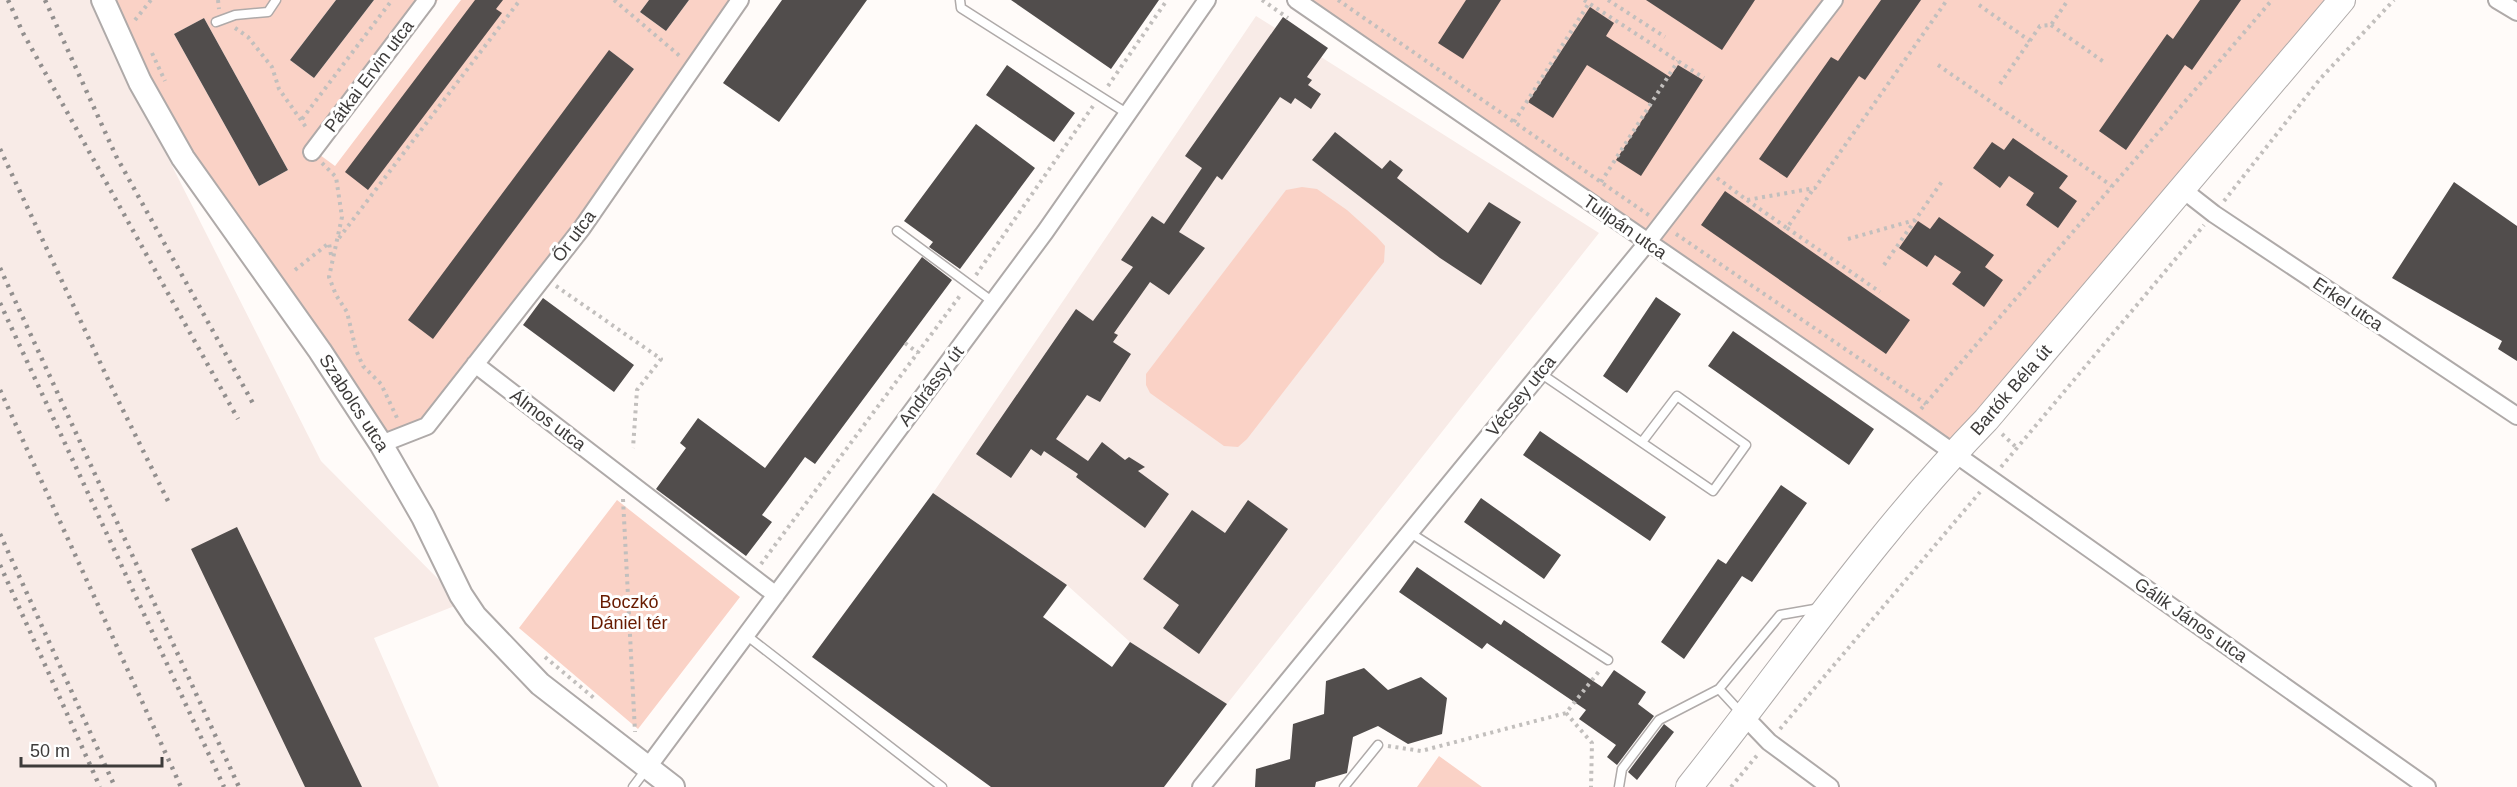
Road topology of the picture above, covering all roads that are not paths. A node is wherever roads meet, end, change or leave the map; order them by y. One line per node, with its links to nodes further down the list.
1 (104, 0): 24 (street, Szabolcs utca)
2 (276, 0): 13 (lane)
3 (427, 0): 15 (street, Pátkai Ervin utca)
4 (740, 0): 20 (street, Őr utca)
5 (960, 0): 14 (lane)
6 (1207, 0): 14 (street, Andrássy út)
7 (1296, 0): 11 (street, Tulipán utca)
8 (1834, 0): 18 (street, Vécsey utca)
9 (2342, 0): 16 (main road, Bartók Béla út)
10 (2497, 0): 12 (street)
11 (1314, 5): 18 (street, Tulipán utca)
12 (2517, 12)
13 (216, 22)
14 (1128, 114): 19 (street, Andrássy út)
15 (312, 152)
16 (2182, 189): 22 (street, Erkel utca); 25 (main road, Bartók Béla út)
17 (897, 231): 19 (lane)
18 (1647, 243): 21 (street, Vécsey utca); 25 (street, Tulipán utca)
19 (993, 302): 27 (street, Andrássy út)
20 (475, 364): 24 (street, Őr utca); 27 (street, Álmos utca)
21 (1540, 373): 23 (lane); 26 (street, Vécsey utca)
22 (2517, 416)
23 (1642, 442): 23 (lane)
24 (381, 444): 34 (street, Szabolcs utca)
25 (1954, 453): 28 (main road, Bartók Béla út); 43 (street, Gálik János utca)
26 (1409, 532): 30 (lane); 38 (street, Vécsey utca)
27 (776, 595): 29 (street, Andrássy út)
28 (1826, 607): 31 (lane); 32 (main road, Bartók Béla út)
29 (746, 635): 34 (street, Andrássy út); 37 (lane)
30 (1608, 660)
31 (1719, 689): 32 (lane); 40 (lane)
32 (1745, 717): 41 (main road, Bartók Béla út); 42 (street)
33 (1378, 745): 39 (lane)
34 (648, 767): 35 (lane); 36 (street, Szabolcs utca)
35 (633, 787)
36 (673, 787)
37 (942, 787)
38 (1201, 787)
39 (1344, 787)
40 (1619, 787)
41 (1689, 787)
42 (1830, 787)
43 (2427, 787)

